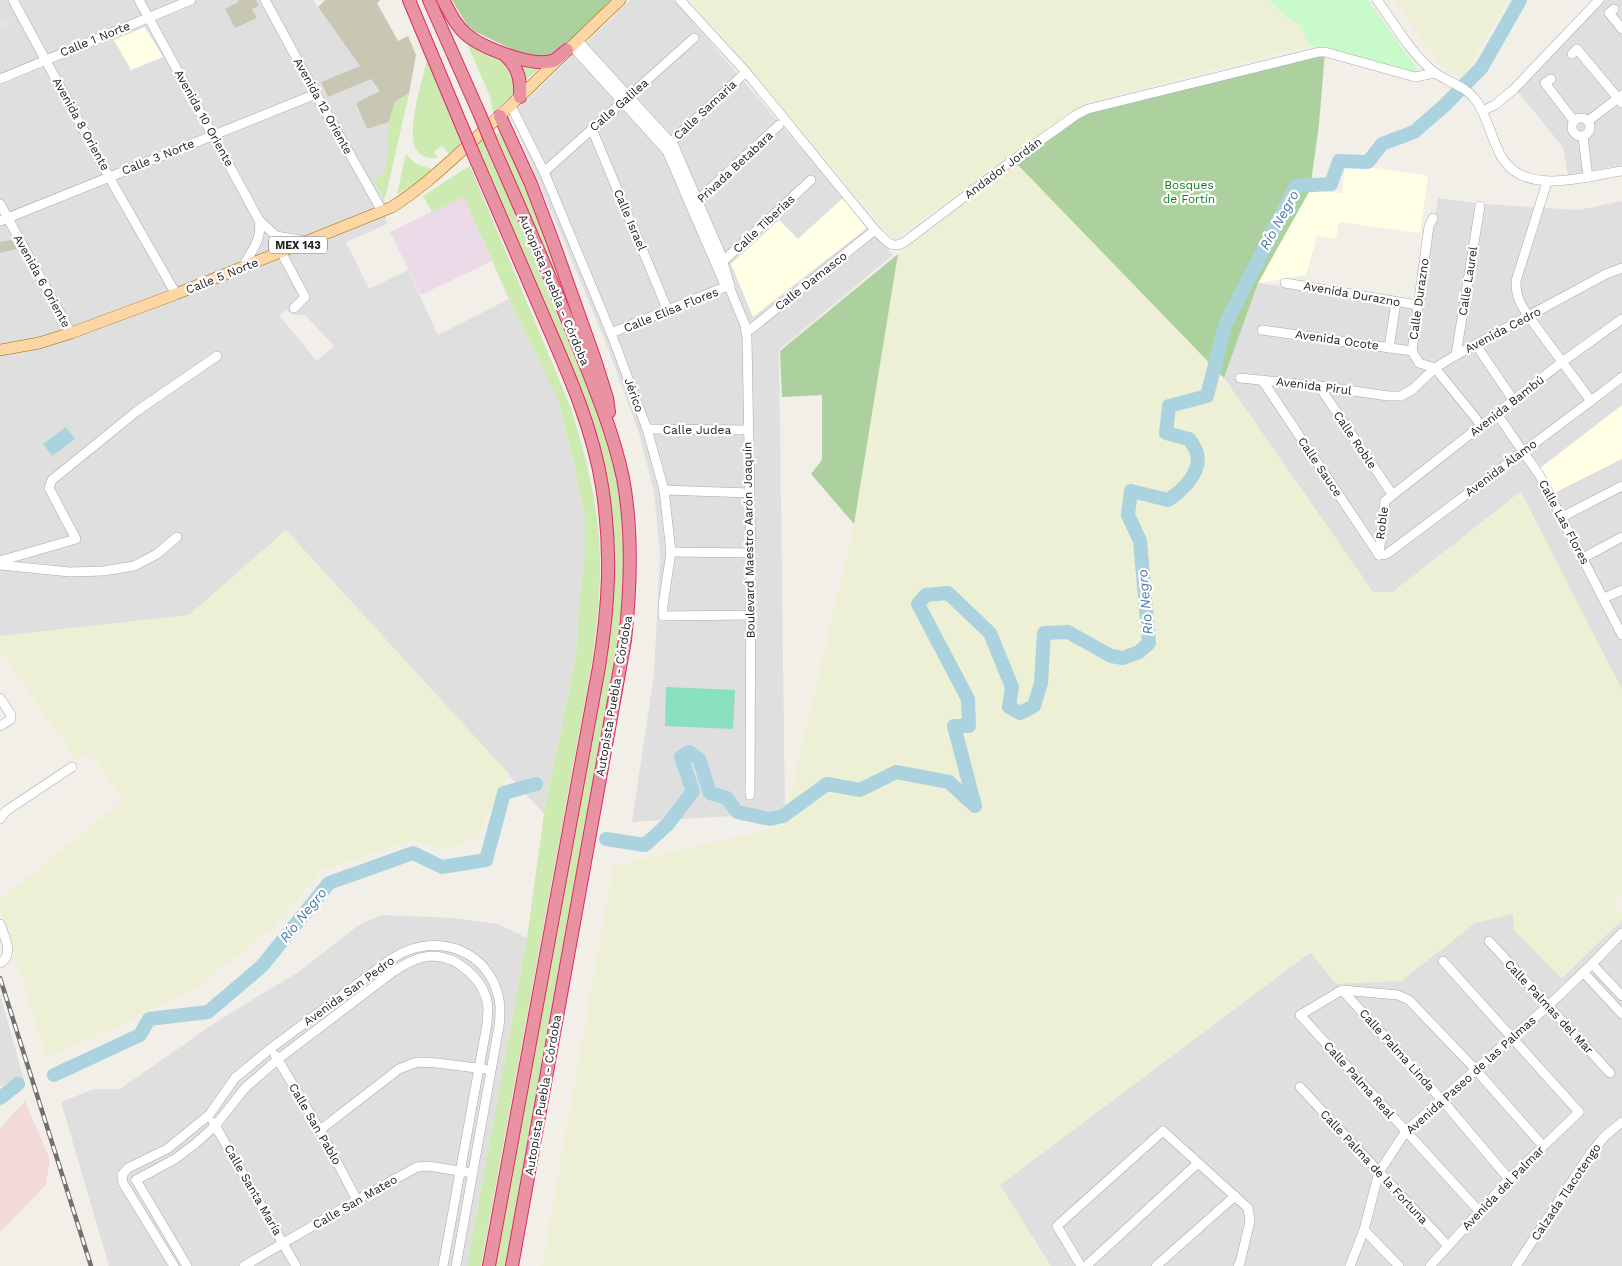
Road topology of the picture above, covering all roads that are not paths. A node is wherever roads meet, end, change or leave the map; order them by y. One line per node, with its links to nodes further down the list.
1 (13, 0): 21 (street, Avenida 8 Oriente)
2 (139, 0): 14 (street, Avenida 10 Oriente)
3 (191, 0): 14 (street, Calle 1 Norte)
4 (265, 0): 26 (street, Avenida 12 Oriente)
5 (400, 0): 15 (highway)
6 (409, 0): 15 (highway, Autopista Puebla - Córdoba)
7 (429, 0): 90 (highway, Autopista Puebla - Córdoba, bridge)
8 (443, 0): 19 (highway)
9 (620, 0): 18 (main road, MEX 143)
10 (680, 0): 22 (street, Andador Jordán)
11 (1377, 0): 23 (street)
12 (1599, 0): 30 (street)
13 (1614, 9): 16 (street)
14 (149, 17): 21 (street, Calle 1 Norte); 36 (street, Avenida 10 Oriente)
15 (418, 22): 159 (highway, Autopista Puebla - Córdoba, bridge)
16 (1622, 29)
17 (694, 38): 28 (street, Calle Galilea)
18 (572, 46): 19 (highway); 28 (street, Boulevard Maestro Aarón Joaquín); 29 (main road, MEX 143)
19 (503, 54): 29 (highway)
20 (1572, 54): 27 (street)
21 (45, 59): 24 (street, Calle 1 Norte); 41 (street, Avenida 8 Oriente)
22 (746, 72): 38 (street, Calle Samaria); 52 (street, Andador Jordán)
23 (1435, 73): 30 (street); 52 (street, Andador Jordán)
24 (0, 78)
25 (1551, 79): 32 (street)
26 (316, 94): 36 (street, Calle 3 Norte); 48 (street, Avenida 12 Oriente)
27 (1621, 99): 33 (street)
28 (626, 100): 35 (street, Calle Galilea); 38 (street, Boulevard Maestro Aarón Joaquín)
29 (515, 101): 31 (main road, MEX 143); 40 (street, Jérico)
30 (1482, 111): 44 (street)
31 (500, 116): 48 (main road, Calle 5 Norte / MEX 143); 90 (highway)
32 (1574, 121): 33 (street); 37 (street)
33 (1588, 121): 37 (street)
34 (779, 126): 46 (street, Privada Betabara)
35 (591, 130): 40 (street, Calle Galilea); 64 (street, Calle Israel)
36 (214, 135): 41 (street, Calle 3 Norte); 51 (street, Avenida 10 Oriente)
37 (1583, 137): 42 (street)
38 (668, 145): 46 (street, Boulevard Maestro Aarón Joaquín)
39 (1622, 171): 42 (street)
40 (544, 172): 70 (street, Jérico)
41 (110, 176): 50 (street, Calle 3 Norte); 60 (street, Avenida 8 Oriente)
42 (1588, 177): 44 (street)
43 (811, 180): 55 (street, Calle Tiberias)
44 (1547, 182): 65 (street)
45 (0, 204): 50 (street, Avenida 6 Oriente)
46 (695, 205): 55 (street, Boulevard Maestro Aarón Joaquín)
47 (1480, 206): 75 (street, Calle Laurel)
48 (382, 212): 53 (main road, Calle 5 Norte / MEX 143)
49 (1433, 218): 62 (street, Calle Durazno)
50 (4, 220): 69 (street, Avenida 6 Oriente)
51 (258, 220): 53 (street); 56 (street)
52 (875, 230): 68 (street, Calle Damasco)
53 (309, 241): 54 (main road, Calle 5 Norte / MEX 143)
54 (281, 252): 56 (main road, Calle 5 Norte / MEX 143); 63 (street)
55 (720, 265): 59 (street, Boulevard Maestro Aarón Joaquín)
56 (242, 268): 60 (main road, Calle 5 Norte / MEX 143)
57 (1622, 268): 65 (street, Avenida Cedro)
58 (1285, 283): 61 (street, Avenida Durazno)
59 (729, 287): 64 (street, Calle Elisa Flores); 68 (street, Boulevard Maestro Aarón Joaquín)
60 (176, 294): 69 (main road, Calle 5 Norte / MEX 143)
61 (1396, 302): 62 (street, Avenida Durazno); 72 (street)
62 (1418, 305): 74 (street, Calle Durazno)
63 (294, 308)
64 (668, 311): 70 (street, Calle Elisa Flores)
65 (1529, 317): 71 (street, Avenida Cedro); 77 (street)
66 (1622, 319): 77 (street, Avenida Bambú)
67 (1262, 330): 72 (street, Avenida Ocote)
68 (747, 332): 89 (street, Boulevard Maestro Aarón Joaquín)
69 (71, 333): 73 (main road, Calle 5 Norte / MEX 143)
70 (611, 334): 88 (street, Jérico)
71 (1476, 345): 75 (street, Avenida Cedro); 84 (street)
72 (1389, 348): 74 (street, Avenida Ocote)
73 (0, 350)
74 (1412, 351): 78 (street, Calle Durazno)
75 (1456, 355): 78 (street, Avenida Cedro)
76 (217, 356): 103 (street)
77 (1562, 362): 84 (street, Avenida Bambú); 85 (street)
78 (1436, 368): 83 (street, Avenida Cedro); 87 (street)
79 (1622, 376): 85 (street, Avenida Álamo)
80 (1240, 378): 81 (street, Avenida Pirul)
81 (1262, 380): 82 (street, Avenida Pirul); 101 (street, Calle Sauce)
82 (1319, 386): 83 (street, Avenida Pirul); 95 (street, Calle Roble)
83 (1388, 396)
84 (1514, 401): 86 (street, Avenida Bambú)
85 (1592, 401): 91 (street, Avenida Álamo)
86 (1497, 414): 87 (street, Avenida Bambú); 91 (street, Calle Las Flores)
87 (1482, 426): 95 (street, Avenida Bambú)
88 (647, 429): 89 (street, Calle Judea); 93 (street, Jérico)
89 (748, 430): 94 (street, Boulevard Maestro Aarón Joaquín)
90 (615, 444): 160 (highway, Autopista Puebla - Córdoba)
91 (1524, 452): 96 (street, Calle Las Flores); 101 (street, Avenida Álamo)
92 (1622, 486): 96 (street)
93 (664, 490): 94 (street); 99 (street, Jérico)
94 (749, 493): 100 (street, Boulevard Maestro Aarón Joaquín)
95 (1392, 494): 101 (street, Roble)
96 (1562, 517): 102 (street, Calle Las Flores)
97 (1622, 537): 102 (street)
98 (177, 538): 104 (street)
99 (671, 552): 100 (street); 107 (street, Jérico)
100 (751, 553): 107 (street, Boulevard Maestro Aarón Joaquín)
101 (1379, 555)
102 (1583, 558): 106 (street, Calle Las Flores)
103 (0, 560)
104 (0, 565)
105 (1622, 590): 106 (street)
106 (1604, 598): 108 (street, Calle Las Flores)
107 (751, 615): 112 (street, Boulevard Maestro Aarón Joaquín)
108 (1622, 635)
109 (0, 698): 110 (street)
110 (0, 726)
111 (72, 767): 113 (street)
112 (750, 795)
113 (0, 819)
114 (0, 924): 118 (street)
115 (1622, 933): 119 (street)
116 (1489, 942): 123 (street, Calle Palmas del Mar)
117 (1443, 961): 125 (street)
118 (0, 963)
119 (1592, 964): 120 (street, Avenida Paseo de las Palmas); 122 (street)
120 (1584, 973): 123 (street, Avenida Paseo de las Palmas); 124 (street)
121 (1342, 990): 129 (street); 133 (street, Calle Palma Linda); 138 (street, Calle Palma Real)
122 (1622, 996)
123 (1548, 1006): 125 (street, Avenida Paseo de las Palmas); 131 (street, Calle Palmas del Mar)
124 (1622, 1014)
125 (1513, 1037): 129 (street, Avenida Paseo de las Palmas); 139 (street, Avenida del Palmar)
126 (270, 1049): 127 (street, Calle San Pablo); 130 (street, Avenida San Pedro); 134 (street, Avenida San Pedro)
127 (277, 1060): 128 (street, Avenida San Pedro); 136 (street, Avenida San Pedro); 137 (street, Calle San Pablo)
128 (478, 1068): 130 (street); 137 (street); 141 (street, Avenida San Pedro)
129 (1476, 1070): 133 (street, Avenida Paseo de las Palmas); 139 (street)
130 (492, 1071): 143 (street, Avenida San Pedro)
131 (1610, 1073)
132 (1300, 1088): 142 (street, Calle Palma de la Fortuna)
133 (1442, 1100): 138 (street, Avenida Paseo de las Palmas); 145 (street, Calle Palma Linda)
134 (209, 1115): 136 (street, Calle Santa María); 144 (street, Avenida San Pedro)
135 (1622, 1122): 168 (street, Calzada Tlacotengo)
136 (215, 1126): 146 (street, Avenida San Pedro); 151 (street, Calle Santa María)
137 (320, 1130): 148 (street, Calle San Pablo)
138 (1406, 1131): 142 (street, Avenida Paseo de las Palmas); 149 (street, Calle Palma Real)
139 (1543, 1146): 145 (street, Avenida del Palmar)
140 (1198, 1163): 147 (street); 161 (street); 162 (street)
141 (461, 1171): 143 (street, Calle San Mateo); 148 (street, Calle San Mateo); 157 (street, Avenida San Pedro)
142 (1379, 1172): 150 (street, Avenida Paseo de las Palmas); 152 (street, Calle Palma de la Fortuna)
143 (473, 1174): 158 (street, Avenida San Pedro)
144 (122, 1175): 146 (street); 153 (street)
145 (1508, 1179): 149 (street, Avenida del Palmar)
146 (136, 1180): 154 (street)
147 (1235, 1196): 163 (street); 164 (street)
148 (358, 1200): 151 (street, Calle San Mateo)
149 (1480, 1211): 152 (street, Avenida del Palmar)
150 (1364, 1230): 165 (street, Avenida Paseo de las Palmas); 166 (street)
151 (284, 1244): 155 (street, Calle San Mateo); 156 (street, Calle Santa María)
152 (1448, 1246): 167 (street, Avenida del Palmar)
153 (174, 1266)
154 (187, 1266)
155 (244, 1266)
156 (296, 1266)
157 (443, 1266)
158 (456, 1266)
159 (489, 1266)
160 (512, 1266)
161 (1081, 1266)
162 (1086, 1266)
163 (1156, 1266)
164 (1238, 1266)
165 (1350, 1266)
166 (1399, 1266)
167 (1430, 1266)
168 (1516, 1266)

